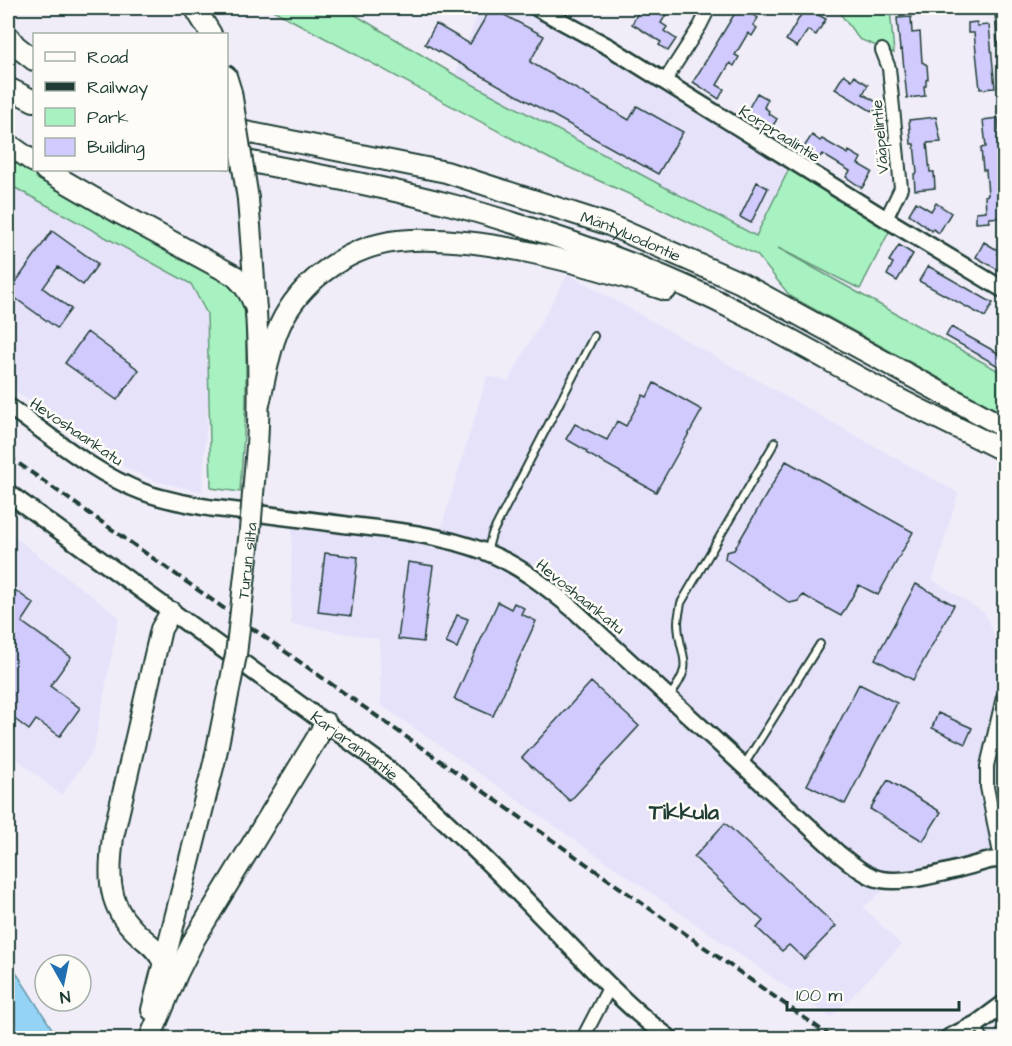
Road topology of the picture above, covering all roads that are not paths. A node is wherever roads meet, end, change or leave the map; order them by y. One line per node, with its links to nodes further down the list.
1 (195, 8): 5 (highway)
2 (537, 8): 12 (street, Korpraalintie)
3 (709, 8): 12 (street)
4 (1002, 8): 7 (street)
5 (210, 33)
6 (8, 36): 10 (highway)
7 (1005, 39)
8 (882, 50): 21 (street, Vääpelintie)
9 (8, 58): 11 (highway)
10 (33, 59)
11 (33, 70)
12 (664, 82): 21 (street, Korpraalintie)
13 (229, 84): 24 (highway, Turun silta, bridge)
14 (8, 88): 15 (highway)
15 (33, 100)
16 (228, 128): 28 (highway, Mäntyluodontie)
17 (8, 144): 19 (highway)
18 (228, 156): 23 (highway, Mäntyluodontie)
19 (33, 161)
20 (47, 171): 24 (highway)
21 (886, 219): 22 (street, Korpraalintie)
22 (1005, 290)
23 (714, 300): 26 (highway); 30 (highway, Mäntyluodontie)
24 (256, 309): 26 (highway, Turun silta)
25 (594, 336): 32 (lane)
26 (259, 404): 40 (highway, Turun silta, bridge)
27 (8, 406): 32 (street, Hevoshaankatu)
28 (1005, 427)
29 (775, 442): 35 (lane)
30 (1005, 451)
31 (8, 493): 33 (main road, Karjarannantie)
32 (487, 553): 35 (street, Hevoshaankatu)
33 (171, 612): 37 (main road, Karjarannantie); 40 (highway)
34 (820, 644): 38 (lane)
35 (669, 697): 38 (street, Hevoshaankatu)
36 (1003, 697): 39 (street)
37 (326, 723): 41 (main road, Karjarannantie); 44 (highway)
38 (744, 765): 39 (street, Hevoshaankatu)
39 (1003, 859)
40 (163, 961): 44 (highway, Turun silta)
41 (610, 986): 45 (street); 46 (main road, Karjarannantie)
42 (1005, 1004): 43 (main road)
43 (981, 1031): 47 (main road)
44 (148, 1038)
45 (584, 1038)
46 (669, 1038)
47 (949, 1038)

